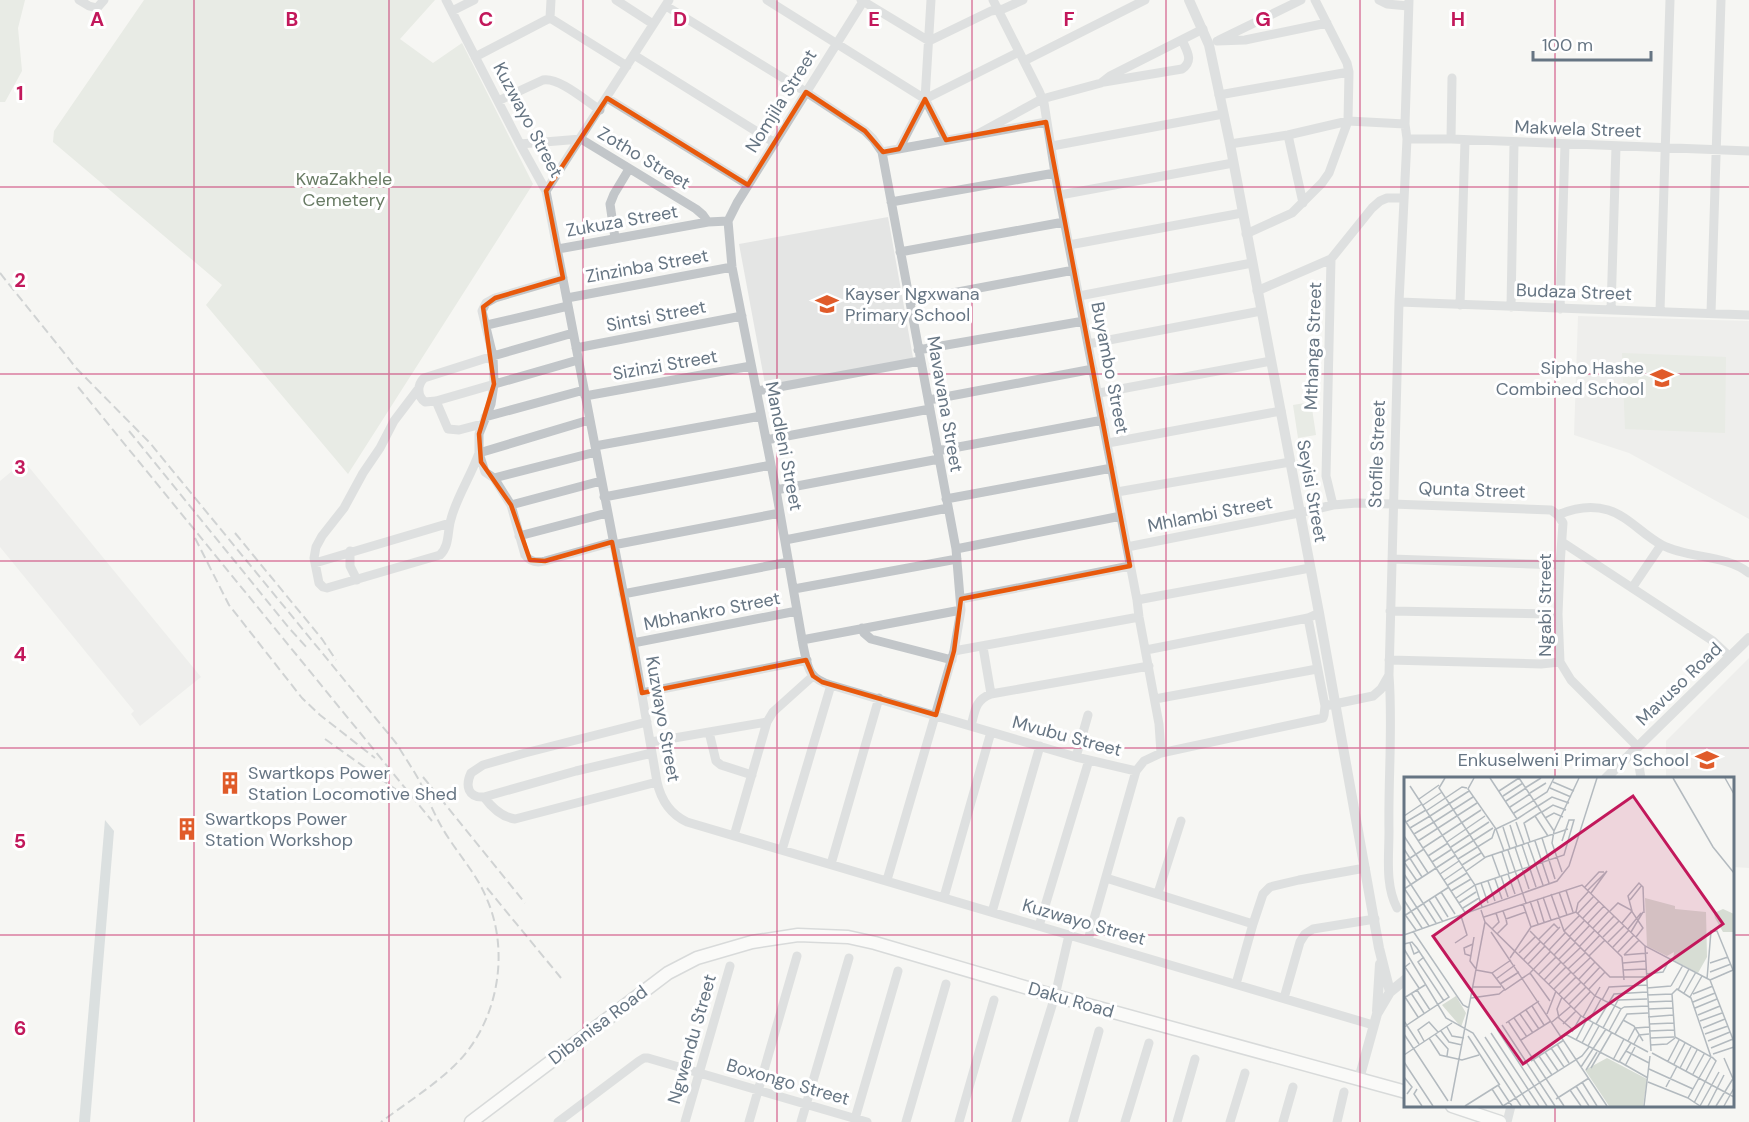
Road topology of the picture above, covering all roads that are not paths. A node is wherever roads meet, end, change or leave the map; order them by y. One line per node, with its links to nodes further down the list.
1 (79, 0): 17 (street)
2 (446, 0): 21 (street, Kuzwayo Street)
3 (474, 0): 21 (street)
4 (551, 0): 22 (street)
5 (616, 0): 24 (street)
6 (767, 0): 28 (street)
7 (931, 0): 27 (street)
8 (1023, 0): 20 (street)
9 (1145, 0): 32 (street)
10 (1190, 0): 25 (street, Seyisi Street)
11 (1301, 0): 29 (street)
12 (1316, 0): 23 (street)
13 (1379, 0): 19 (street)
14 (1670, 0): 62 (street)
15 (1720, 0): 64 (street)
16 (863, 1): 27 (street); 28 (street, Nomjila Street)
17 (102, 3)
18 (667, 3): 24 (street); 37 (street)
19 (1409, 3): 47 (street, Stofile Street)
20 (995, 5): 27 (street); 32 (street, Buyambo Street)
21 (452, 11): 31 (street, Kuzwayo Street)
22 (550, 18): 31 (street); 33 (street)
23 (1327, 23): 29 (street); 34 (street)
24 (653, 24): 30 (street)
25 (1203, 29): 26 (street); 29 (street, Seyisi Street)
26 (1182, 40): 36 (street); 36 (street)
27 (929, 41): 40 (street)
28 (837, 43): 37 (street, Nomjila Street); 40 (street)
29 (1213, 43): 38 (street, Seyisi Street)
30 (634, 55): 33 (street); 55 (street)
31 (475, 57): 42 (street, Kuzwayo Street)
32 (1021, 57): 40 (street); 41 (street, Buyambo Street)
33 (627, 66): 39 (street)
34 (1349, 72): 38 (street); 45 (street)
35 (1452, 78): 53 (street)
36 (1101, 83): 41 (street)
37 (806, 92): 55 (street, Nomjila Street); 65 (street)
38 (1219, 95): 44 (street, Seyisi Street)
39 (607, 98): 43 (street); 70 (street)
40 (925, 99): 52 (street); 63 (street)
41 (1042, 99): 46 (street, Buyambo Street); 48 (street)
42 (498, 101): 43 (street); 57 (street, Kuzwayo Street)
43 (600, 110): 50 (street)
44 (1223, 114): 58 (street, Seyisi Street); 60 (street)
45 (1348, 121): 47 (street); 49 (street); 75 (street)
46 (1046, 122): 48 (street); 60 (street, Buyambo Street)
47 (1405, 124): 51 (street, Stofile Street)
48 (978, 134): 52 (street)
49 (1288, 135): 58 (street); 75 (street)
50 (581, 139): 57 (street, Zotho Street); 68 (street, Zotho Street); 71 (street)
51 (1407, 139): 53 (street, Makwela Street); 73 (street, Stofile Street)
52 (946, 140): 63 (street)
53 (1451, 140): 54 (street, Makwela Street)
54 (1465, 141): 56 (street, Makwela Street); 95 (street)
55 (775, 143): 70 (street, Nomjila Street)
56 (1514, 143): 59 (street, Makwela Street); 96 (street)
57 (520, 144): 71 (street, Kuzwayo Street)
58 (1230, 144): 67 (street, Seyisi Street)
59 (1565, 144): 61 (street, Makwela Street); 97 (street)
60 (1052, 146): 69 (street, Buyambo Street)
61 (1616, 147): 62 (street, Makwela Street); 98 (street)
62 (1666, 148): 64 (street, Makwela Street); 100 (street)
63 (898, 149): 65 (street)
64 (1715, 150): 66 (street, Makwela Street); 101 (street)
65 (882, 152): 74 (street, Mavavana Street)
66 (1749, 152)
67 (1233, 164): 72 (street); 76 (street, Seyisi Street)
68 (629, 169): 78 (street, Zotho Street); 81 (street)
69 (1055, 173): 72 (street, Buyambo Street); 74 (street)
70 (748, 185): 77 (street, Nomjila Street)
71 (546, 191): 83 (street, Kuzwayo Street)
72 (1060, 195): 79 (street, Buyambo Street)
73 (1404, 198): 85 (street); 94 (street, Stofile Street)
74 (891, 202): 84 (street, Mavavana Street)
75 (1303, 203): 80 (street)
76 (1242, 213): 80 (street, Seyisi Street); 82 (street)
77 (728, 221): 78 (street, Zukuza Street); 87 (street, Mandleni Street)
78 (708, 222): 81 (street, Zukuza Street)
79 (1064, 222): 82 (street, Buyambo Street); 84 (street)
80 (1246, 234): 86 (street, Seyisi Street)
81 (615, 238): 83 (street, Zukuza Street)
82 (1069, 245): 88 (street, Buyambo Street)
83 (558, 249): 89 (street, Kuzwayo Street)
84 (900, 252): 92 (street, Mavavana Street)
85 (1331, 259): 90 (street); 144 (street, Mthanga Street)
86 (1252, 263): 90 (street, Seyisi Street); 91 (street)
87 (732, 267): 93 (street, Zinzinba Street); 103 (street, Mandleni Street)
88 (1074, 270): 91 (street, Buyambo Street); 92 (street)
89 (563, 278): 93 (street, Kuzwayo Street); 105 (street)
90 (1257, 291): 99 (street, Seyisi Street)
91 (1079, 296): 104 (street, Buyambo Street)
92 (910, 301): 109 (street, Mavavana Street)
93 (568, 302): 105 (street, Zinzinba Street); 106 (street, Kuzwayo Street)
94 (1399, 302): 95 (street, Budaza Street); 142 (street, Stofile Street)
95 (1460, 305): 96 (street, Budaza Street)
96 (1511, 307): 97 (street, Budaza Street)
97 (1560, 309): 98 (street, Budaza Street)
98 (1611, 310): 100 (street, Budaza Street)
99 (1261, 311): 107 (street); 113 (street, Seyisi Street)
100 (1660, 311): 101 (street, Budaza Street)
101 (1711, 313): 102 (street, Budaza Street)
102 (1749, 315)
103 (742, 316): 108 (street, Sintsi Street); 114 (street, Mandleni Street)
104 (1084, 321): 107 (street, Buyambo Street); 109 (street)
105 (487, 325): 110 (street)
106 (573, 333): 108 (street, Kuzwayo Street); 110 (street)
107 (1088, 344): 115 (street, Buyambo Street)
108 (576, 348): 111 (street, Kuzwayo Street)
109 (918, 350): 112 (street, Mavavana Street)
110 (494, 356): 116 (street); 117 (street)
111 (579, 360): 116 (street); 119 (street, Kuzwayo Street)
112 (920, 361): 118 (street); 122 (street, Mavavana Street)
113 (1271, 361): 120 (street); 123 (street, Seyisi Street)
114 (751, 366): 118 (street, Mandleni Street); 119 (street, Sizinzi Street)
115 (1093, 369): 120 (street, Buyambo Street); 122 (street)
116 (494, 384): 121 (street); 127 (street)
117 (418, 388): 121 (street); 161 (street)
118 (757, 391): 124 (street, Mandleni Street)
119 (585, 393): 125 (street, Kuzwayo Street); 127 (street, Sizinzi Street)
120 (1099, 393): 126 (street, Buyambo Street)
121 (436, 401): 127 (street, Sizinzi Street)
122 (929, 405): 128 (street); 132 (street, Mavavana Street)
123 (1281, 411): 129 (street); 133 (street, Seyisi Street)
124 (760, 416): 128 (street, Mandleni Street); 130 (street)
125 (589, 420): 130 (street, Kuzwayo Street); 131 (street)
126 (1103, 420): 129 (street, Buyambo Street); 132 (street)
127 (484, 421): 131 (street)
128 (766, 440): 134 (street, Mandleni Street)
129 (1108, 443): 135 (street, Buyambo Street)
130 (595, 449): 136 (street); 137 (street, Kuzwayo Street)
131 (479, 453): 136 (street); 150 (street)
132 (938, 455): 138 (street); 141 (street, Mavavana Street)
133 (1290, 462): 139 (street); 147 (street, Seyisi Street)
134 (771, 465): 138 (street, Mandleni Street); 140 (street)
135 (1112, 468): 139 (street, Buyambo Street); 141 (street)
136 (494, 478): 143 (street)
137 (601, 481): 140 (street, Kuzwayo Street); 143 (street)
138 (776, 490): 146 (street, Mandleni Street)
139 (1117, 492): 149 (street, Buyambo Street)
140 (604, 496): 145 (street, Kuzwayo Street)
141 (947, 504): 152 (street); 158 (street, Mavavana Street)
142 (1392, 504): 144 (street, Qunta Street); 148 (street, Qunta Street); 159 (street, Stofile Street)
143 (511, 505): 151 (street)
144 (1333, 505): 147 (street, Mhlambi Street)
145 (607, 513): 151 (street); 154 (street, Kuzwayo Street)
146 (780, 513): 152 (street, Mandleni Street); 154 (street)
147 (1299, 513): 156 (street, Mhlambi Street); 164 (street, Seyisi Street)
148 (1555, 513): 153 (street, Ngabi Street); 155 (street, Qunta Street)
149 (1121, 516): 156 (street, Buyambo Street); 158 (street)
150 (450, 523): 157 (street); 166 (street)
151 (519, 536): 154 (street)
152 (785, 540): 160 (street, Mandleni Street)
153 (1562, 542): 162 (street, Ngabi Street); 167 (street)
154 (613, 543): 169 (street, Kuzwayo Street)
155 (1661, 545): 165 (street, Qunta Street); 167 (street)
156 (1127, 547): 163 (street, Buyambo Street)
157 (350, 551): 161 (street); 166 (street)
158 (956, 554): 168 (street); 170 (street, Mavavana Street)
159 (1392, 559): 162 (street); 174 (street, Stofile Street)
160 (789, 562): 168 (street, Mandleni Street); 169 (street)
161 (315, 563): 166 (street)
162 (1560, 565): 176 (street, Ngabi Street)
163 (1130, 566): 170 (street); 171 (street, Buyambo Street)
164 (1310, 568): 171 (street); 175 (street, Seyisi Street)
165 (1749, 573)
166 (357, 580)
167 (1632, 588): 186 (street)
168 (794, 589): 173 (street, Mandleni Street)
169 (623, 594): 182 (street, Kuzwayo Street)
170 (961, 599): 172 (street, Mavavana Street)
171 (1137, 600): 177 (street, Buyambo Street)
172 (961, 610): 179 (street); 185 (street, Mavavana Street)
173 (797, 611): 181 (street, Mandleni Street); 182 (street, Mbhankro Street)
174 (1390, 611): 176 (street); 188 (street, Stofile Street)
175 (1319, 613): 178 (street); 199 (street, Seyisi Street)
176 (1558, 614): 189 (street, Ngabi Street)
177 (1139, 617): 183 (street); 184 (street, Buyambo Street)
178 (1308, 618): 184 (street); 191 (street)
179 (862, 628): 181 (street); 185 (street)
180 (1749, 638): 186 (street, Mavuso Road)
181 (802, 640): 187 (street, Mandleni Street)
182 (633, 643): 195 (street, Kuzwayo Street)
183 (982, 647): 185 (street); 196 (street)
184 (1146, 650): 190 (street, Buyambo Street)
185 (953, 656): 200 (street, Mavavana Street)
186 (1730, 657): 209 (street, Mavuso Road)
187 (807, 660): 193 (street, Mandleni Street); 195 (street)
188 (1389, 660): 189 (street); 192 (street, Stofile Street)
189 (1560, 662): 209 (street, Ngabi Street)
190 (1149, 666): 196 (street); 198 (street, Buyambo Street)
191 (1317, 669): 198 (street); 199 (street)
192 (1389, 675): 199 (street); 229 (street, Stofile Street)
193 (813, 676): 194 (street, Mvubu Street); 203 (street)
194 (831, 685): 197 (street, Mvubu Street); 222 (street)
195 (642, 693): 202 (street, Kuzwayo Street)
196 (991, 694): 204 (street)
197 (879, 698): 200 (street, Mvubu Street); 223 (street)
198 (1155, 699): 211 (street, Buyambo Street)
199 (1330, 704): 211 (street, Mvubu Street); 224 (street, Seyisi Street)
200 (936, 715): 204 (street, Mvubu Street); 226 (street, Mavavana Street)
201 (1088, 715): 212 (street)
202 (647, 722): 207 (street, Kuzwayo Street); 219 (street)
203 (767, 722): 205 (street); 215 (street)
204 (970, 726): 206 (street, Mvubu Street)
205 (709, 732): 207 (street); 215 (street)
206 (991, 732): 208 (street, Mvubu Street); 228 (street)
207 (651, 742): 210 (street, Kuzwayo Street)
208 (1040, 746): 212 (street, Mvubu Street); 230 (street)
209 (1635, 750): 216 (street, Mavuso Road); 217 (street)
210 (652, 753): 218 (street, Kuzwayo Street); 219 (street)
211 (1161, 753): 214 (street, Mvubu Street)
212 (1076, 757): 213 (street, Mvubu Street)
213 (1089, 760): 214 (street, Mvubu Street); 233 (street)
214 (1136, 771): 225 (street)
215 (752, 775): 221 (street)
216 (1607, 777)
217 (1641, 777)
218 (657, 782): 219 (street); 221 (street, Kuzwayo Street)
219 (483, 797)
220 (1181, 821): 227 (street)
221 (734, 836): 222 (street, Kuzwayo Street)
222 (782, 850): 223 (street, Kuzwayo Street)
223 (831, 864): 226 (street, Kuzwayo Street)
224 (1365, 868): 231 (street, Seyisi Street); 232 (street)
225 (1106, 878): 227 (street); 235 (street)
226 (887, 880): 228 (street, Kuzwayo Street)
227 (1158, 893): 232 (street)
228 (944, 897): 230 (street, Kuzwayo Street)
229 (1397, 908)
230 (992, 912): 233 (street, Kuzwayo Street)
231 (1375, 919): 237 (street, Seyisi Street); 249 (street)
232 (1253, 924): 246 (street)
233 (1039, 926): 234 (street, Kuzwayo Street)
234 (1069, 935): 235 (street, Kuzwayo Street); 248 (street)
235 (1088, 940): 246 (street, Kuzwayo Street)
236 (734, 946): 248 (main road, Daku Road); 268 (main road, Dibanisa Road)
237 (1379, 948): 240 (street, Seyisi Street); 251 (street)
238 (797, 956): 260 (street)
239 (849, 958): 263 (street)
240 (1383, 963): 243 (street); 247 (street, Seyisi Street)
241 (730, 966): 256 (street, Ngwendu Street)
242 (898, 971): 267 (street)
243 (1404, 974)
244 (1404, 981): 247 (street)
245 (946, 984): 274 (street)
246 (1236, 984): 249 (street, Kuzwayo Street)
247 (1390, 992): 251 (street)
248 (1055, 996): 258 (main road, Daku Road); 276 (street)
249 (1284, 998): 252 (street, Kuzwayo Street)
250 (994, 1000): 275 (street)
251 (1377, 1014): 252 (street)
252 (1373, 1025): 258 (street)
253 (1099, 1031): 277 (street)
254 (1149, 1043): 278 (street)
255 (1195, 1059): 279 (street)
256 (699, 1073): 260 (street, Boxongo Street); 269 (street, Boxongo Street); 270 (street, Ngwendu Street)
257 (1245, 1073): 280 (street)
258 (1359, 1079): 261 (main road, Daku Road)
259 (1293, 1087): 281 (street)
260 (758, 1090): 263 (street, Boxongo Street); 271 (street)
261 (1404, 1091)
262 (1344, 1092): 282 (street)
263 (806, 1104): 267 (street, Boxongo Street); 272 (street)
264 (1453, 1107): 266 (main road)
265 (1511, 1107): 284 (street)
266 (1466, 1116): 283 (main road)
267 (855, 1120): 273 (street, Boxongo Street)
268 (471, 1122)
269 (558, 1122)
270 (685, 1122)
271 (749, 1122)
272 (801, 1122)
273 (867, 1122)
274 (906, 1122)
275 (959, 1122)
276 (1016, 1122)
277 (1073, 1122)
278 (1125, 1122)
279 (1177, 1122)
280 (1230, 1122)
281 (1283, 1122)
282 (1337, 1122)
283 (1500, 1122)
284 (1507, 1122)

